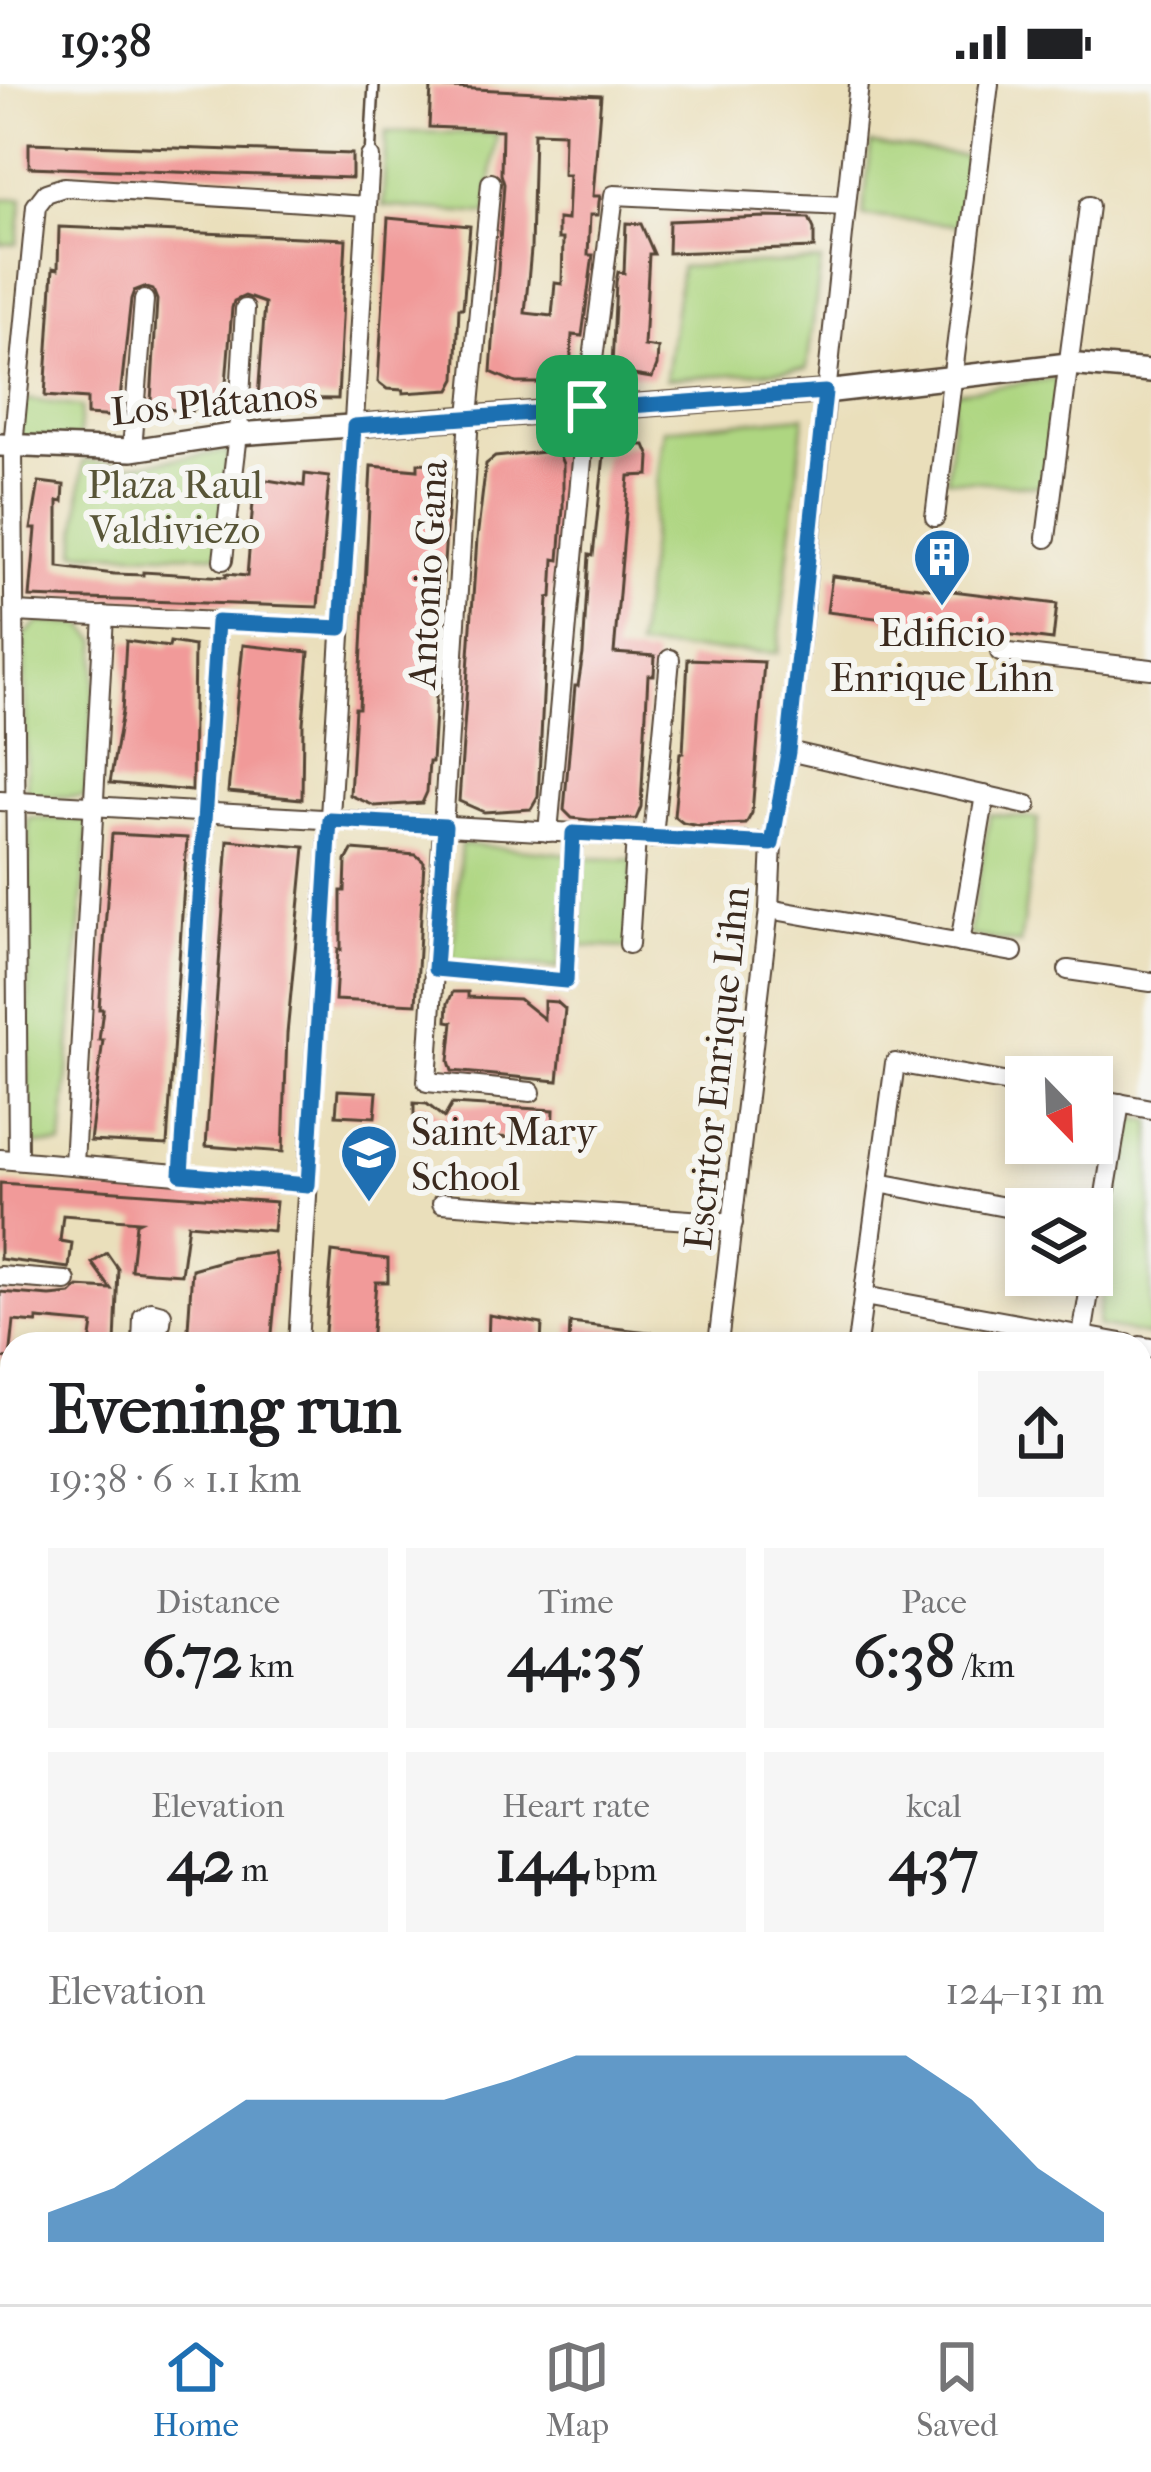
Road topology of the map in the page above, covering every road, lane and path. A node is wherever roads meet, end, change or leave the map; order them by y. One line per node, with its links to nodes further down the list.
1 (374, 84): 4 (lane)
2 (859, 84): 7 (street, Escritor Enrique Lihn)
3 (989, 84): 13 (street)
4 (370, 157): 6 (street)
5 (490, 183): 16 (street, Antonio Gana)
6 (367, 206): 17 (street); 19 (street)
7 (844, 206): 14 (street, Escritor Enrique Lihn); 15 (street)
8 (1089, 206): 11 (street)
9 (144, 300): 20 (street)
10 (245, 309): 18 (street)
11 (1068, 364): 12 (street, Los Plátanos); 13 (street, Los Plátanos); 22 (street)
12 (1151, 371)
13 (952, 377): 14 (street, Los Plátanos); 21 (street)
14 (825, 392): 15 (street, Los Plátanos); 31 (street, Escritor Enrique Lihn)
15 (587, 406): 16 (street, Los Plátanos); 39 (street)
16 (469, 416): 17 (street, Los Plátanos); 38 (street, Antonio Gana)
17 (354, 426): 18 (street, Los Plátanos); 27 (street)
18 (238, 434): 20 (street, Los Plátanos); 23 (street)
19 (6, 446): 20 (street, Los Plátanos); 24 (street)
20 (132, 450)
21 (935, 517)
22 (1046, 538)
23 (223, 560)
24 (15, 612): 25 (street); 33 (street)
25 (104, 616): 26 (street); 34 (street)
26 (217, 622): 27 (street); 36 (street)
27 (341, 628): 37 (street)
28 (1000, 652): 30 (street)
29 (670, 659): 41 (street)
30 (1151, 669)
31 (788, 752): 32 (street); 42 (street, Escritor Enrique Lihn)
32 (985, 795): 35 (street); 44 (street)
33 (8, 800): 34 (street); 55 (street)
34 (94, 804): 36 (street); 56 (street)
35 (1028, 805)
36 (205, 812): 37 (street); 57 (street)
37 (330, 820): 38 (street); 59 (street)
38 (445, 826): 39 (street); 47 (street, Antonio Gana)
39 (548, 832): 40 (street)
40 (573, 833): 41 (street); 47 (street)
41 (644, 837): 42 (street); 45 (street)
42 (772, 844): 43 (street, Escritor Enrique Lihn)
43 (770, 909): 44 (street); 63 (street, Escritor Enrique Lihn)
44 (960, 943): 46 (street)
45 (629, 944)
46 (1013, 952)
47 (435, 969): 51 (street, Antonio Gana)
48 (1068, 970): 49 (street)
49 (1151, 982)
50 (1005, 1082): 58 (street)
51 (531, 1092)
52 (1113, 1102): 53 (street)
53 (1120, 1103): 54 (street); 60 (street)
54 (1151, 1108)
55 (9, 1159): 56 (street)
56 (74, 1164): 57 (street)
57 (181, 1174): 59 (street)
58 (879, 1184): 62 (street); 66 (street)
59 (308, 1185): 68 (street)
60 (1103, 1188)
61 (442, 1202): 63 (street)
62 (1005, 1207)
63 (733, 1223): 69 (street, Escritor Enrique Lihn)
64 (0, 1276): 65 (street)
65 (66, 1282)
66 (864, 1296): 70 (street); 71 (street)
67 (1088, 1296): 72 (street)
68 (299, 1332)
69 (719, 1332)
70 (859, 1332)
71 (1060, 1332)
72 (1083, 1332)

